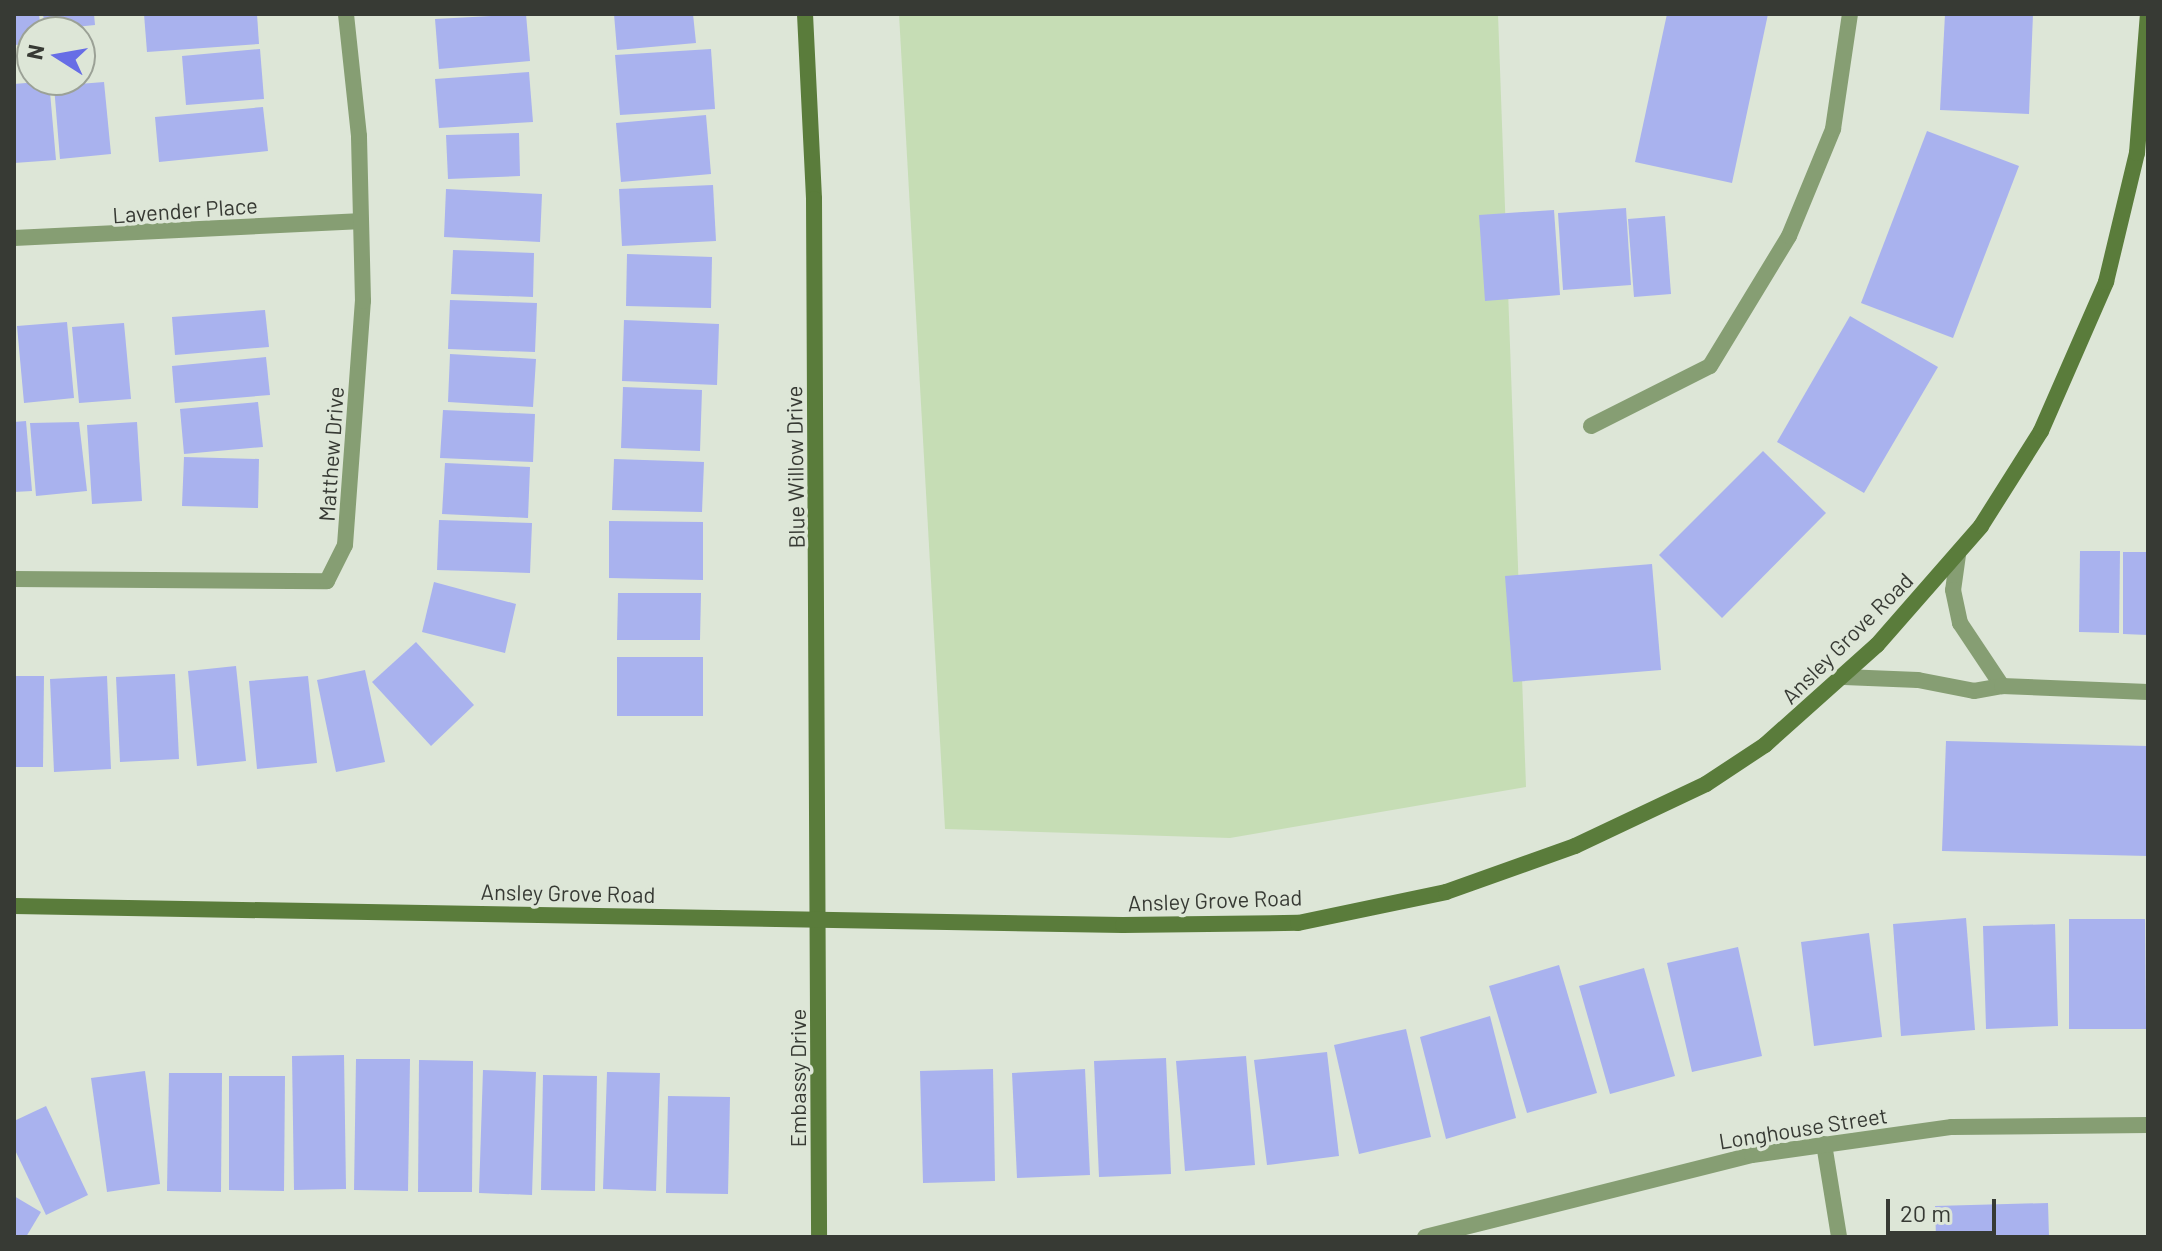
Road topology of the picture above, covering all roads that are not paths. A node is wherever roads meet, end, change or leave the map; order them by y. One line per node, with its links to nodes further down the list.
1 (346, 14): 5 (street, Matthew Drive)
2 (805, 14): 14 (street, Blue Willow Drive)
3 (1850, 14): 7 (street)
4 (2148, 14): 8 (street, Ansley Grove Road)
5 (358, 221): 6 (street, Lavender Place); 9 (street, Matthew Drive)
6 (14, 238)
7 (1591, 426)
8 (1958, 555): 10 (street, Ansley Grove Road); 11 (street)
9 (14, 579)
10 (1844, 677): 11 (street); 14 (street, Ansley Grove Road)
11 (2002, 686): 12 (street)
12 (2148, 692)
13 (14, 906): 14 (street, Ansley Grove Road)
14 (820, 920): 17 (street, Embassy Drive)
15 (2148, 1125): 16 (street, Longhouse Street)
16 (1824, 1144): 18 (street, Longhouse Street); 19 (street)
17 (819, 1237)
18 (1425, 1237)
19 (1839, 1237)

